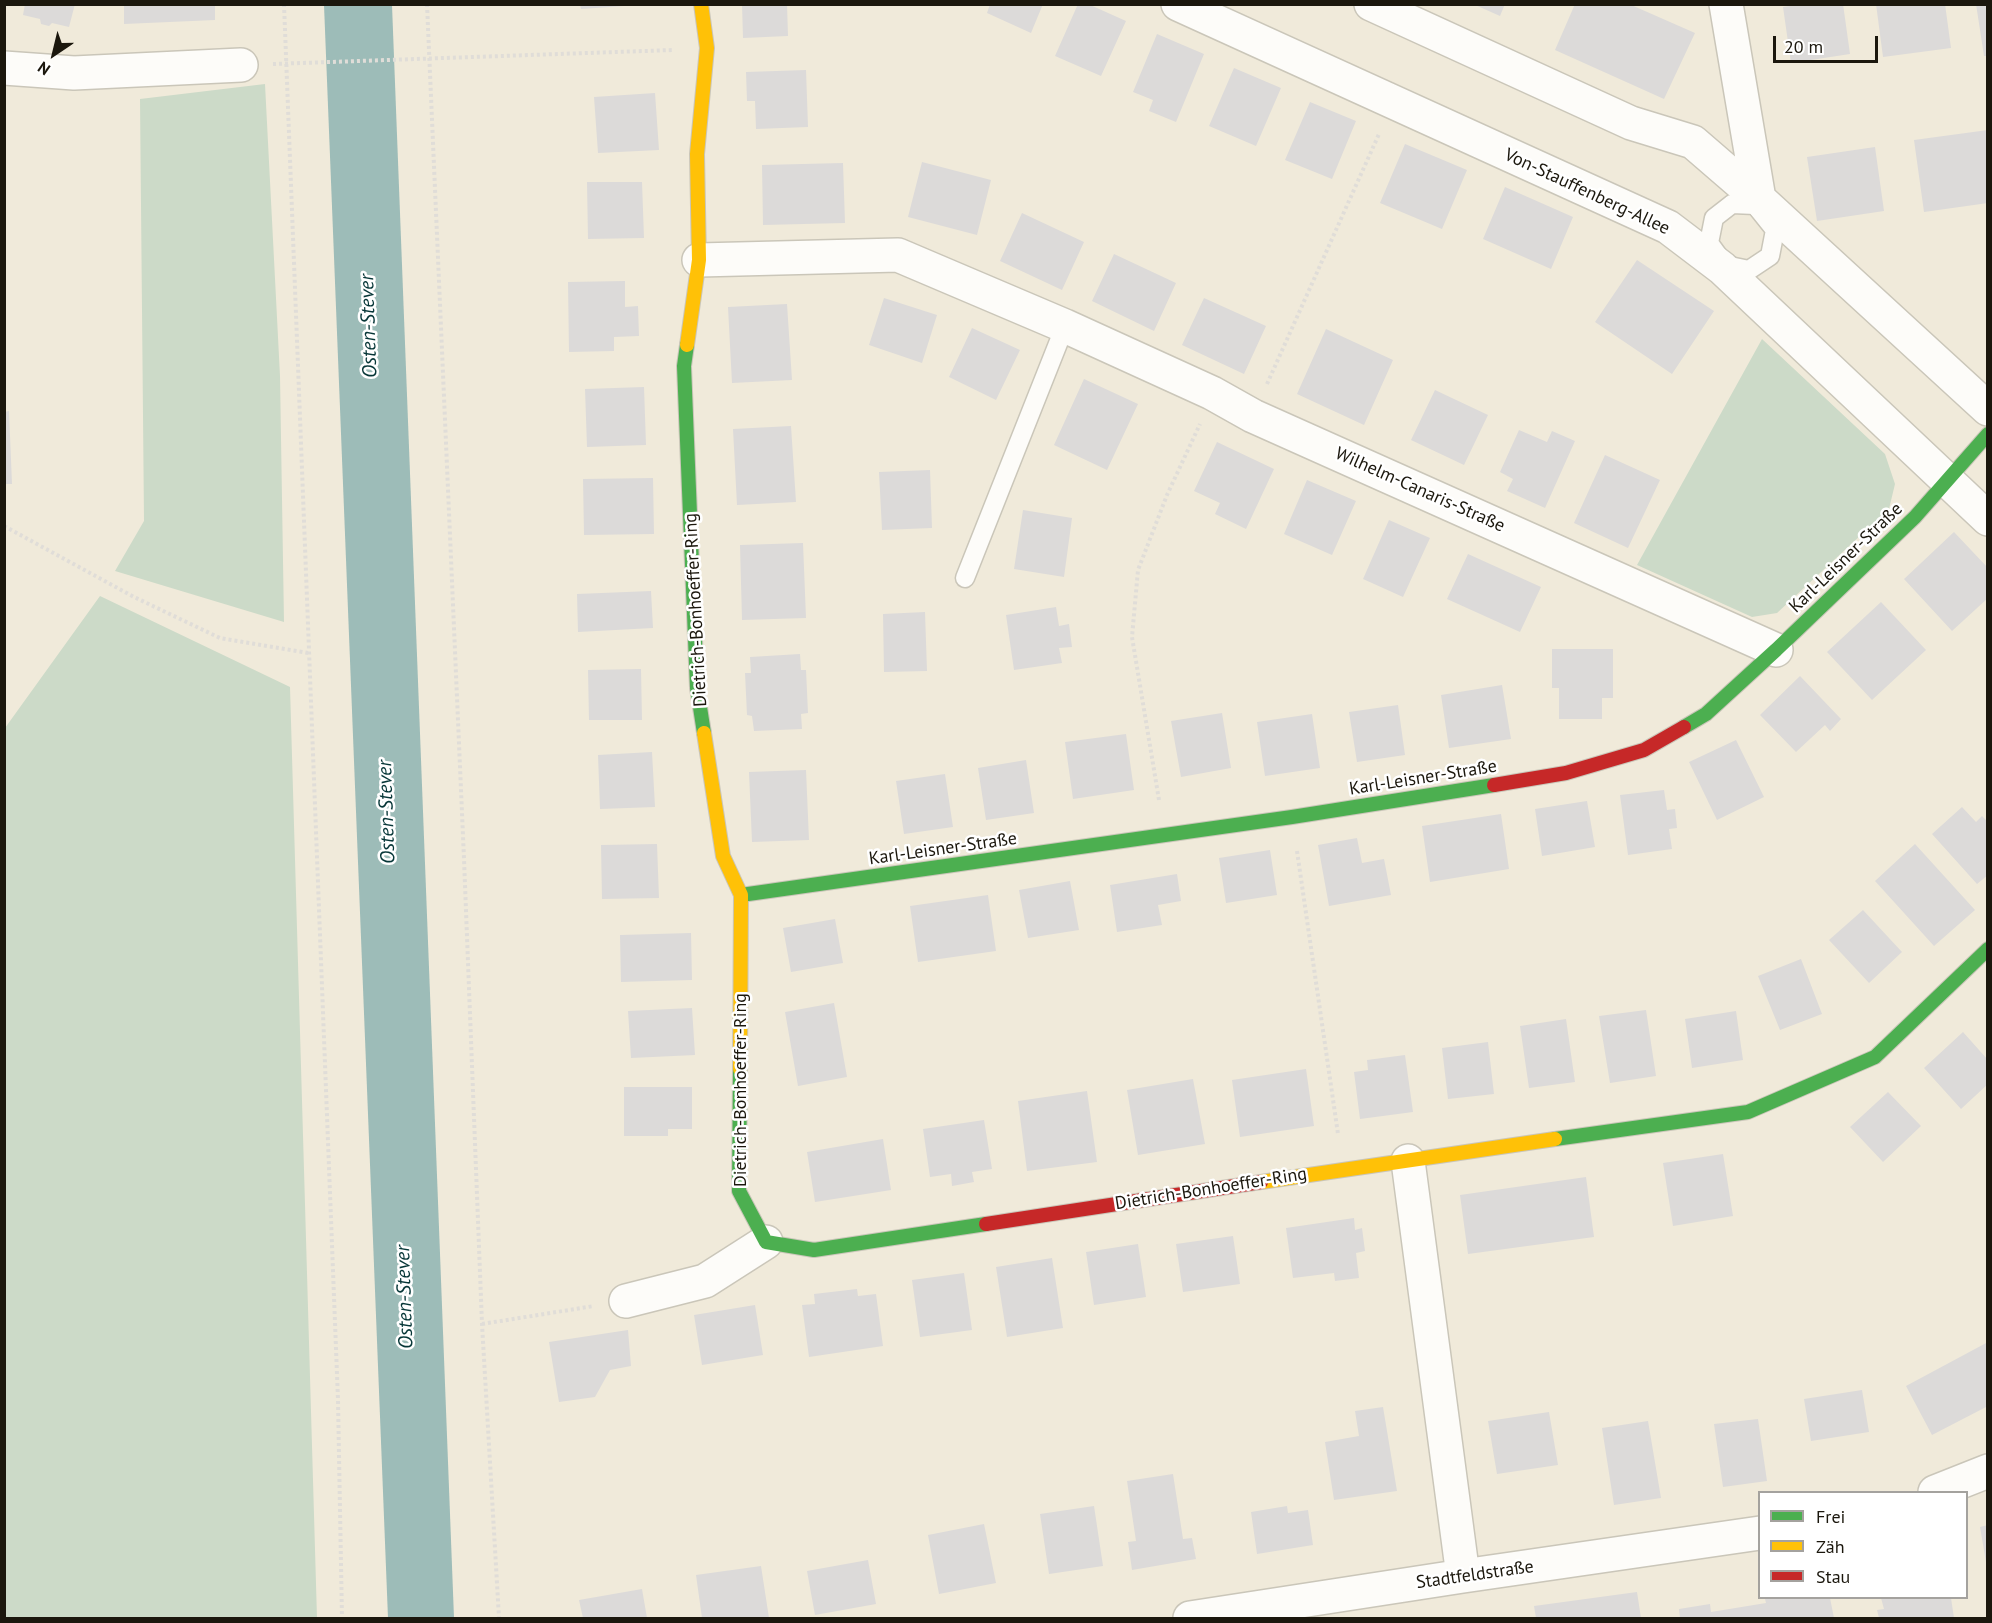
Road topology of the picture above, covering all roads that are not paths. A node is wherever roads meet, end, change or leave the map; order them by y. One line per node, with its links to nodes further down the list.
1 (701, 4): 8 (street, Dietrich-Bonhoeffer-Ring)
2 (1178, 4): 9 (street, Von-Stauffenberg-Allee)
3 (1371, 4): 7 (street)
4 (1726, 4): 7 (street)
5 (241, 65): 6 (street)
6 (4, 68)
7 (1757, 202): 9 (lane); 9 (lane); 11 (street)
8 (699, 260): 10 (street, Wilhelm-Canaris-Straße); 17 (street, Dietrich-Bonhoeffer-Ring)
9 (1724, 267): 13 (street, Von-Stauffenberg-Allee)
10 (1065, 326): 15 (lane); 16 (street, Wilhelm-Canaris-Straße)
11 (1988, 410)
12 (1988, 434): 13 (street, Karl-Leisner-Straße)
13 (1946, 481): 14 (street, Von-Stauffenberg-Allee); 16 (street, Karl-Leisner-Straße)
14 (1988, 519)
15 (965, 578)
16 (1776, 650): 17 (street, Karl-Leisner-Straße)
17 (741, 896): 20 (street, Dietrich-Bonhoeffer-Ring)
18 (1988, 949): 19 (street, Dietrich-Bonhoeffer-Ring)
19 (1408, 1161): 20 (street, Dietrich-Bonhoeffer-Ring); 25 (street)
20 (766, 1242): 21 (street)
21 (626, 1301)
22 (1988, 1471): 23 (street)
23 (1938, 1491)
24 (1758, 1533): 25 (street, Stadtfeldstraße)
25 (1463, 1576): 26 (street, Stadtfeldstraße)
26 (1190, 1618)

